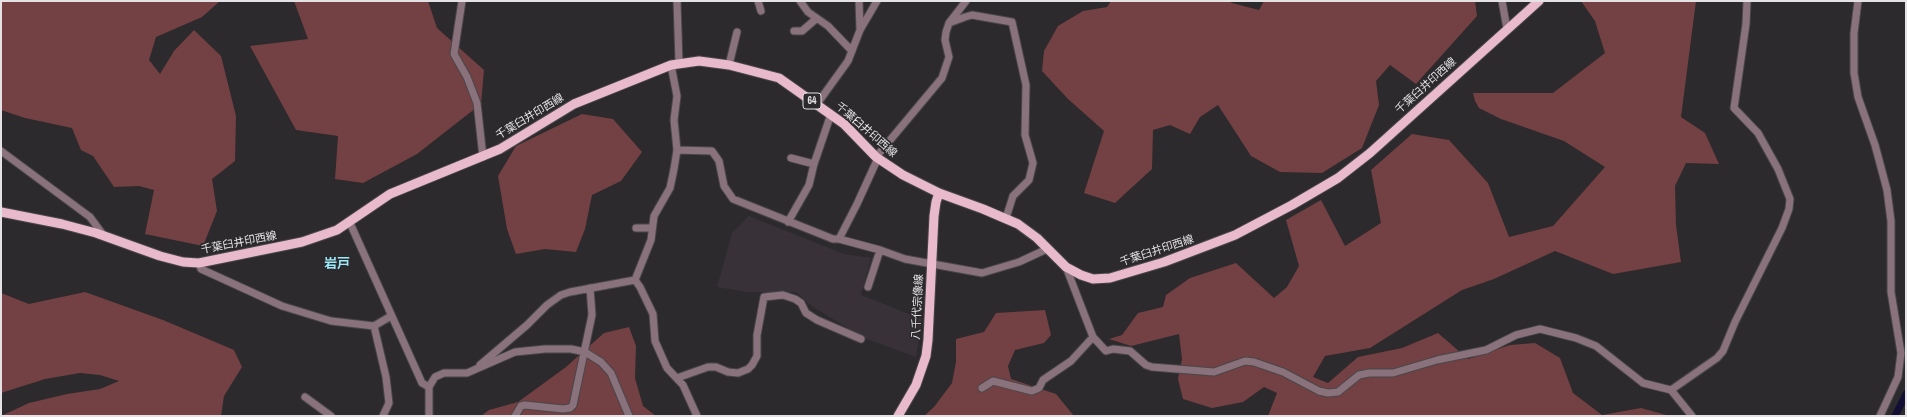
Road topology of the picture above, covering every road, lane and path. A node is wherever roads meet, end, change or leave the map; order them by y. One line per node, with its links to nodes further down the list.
1 (462, 1): 27 (street)
2 (677, 1): 20 (street)
3 (758, 1): 12 (street)
4 (800, 1): 13 (street)
5 (859, 1): 16 (street)
6 (877, 1): 16 (street)
7 (966, 1): 14 (street)
8 (1502, 1): 15 (street)
9 (1539, 1): 15 (main road, 千葉臼井印西線 / 64)
10 (1747, 1): 56 (street)
11 (1858, 1): 66 (street)
12 (761, 11)
13 (816, 19): 17 (street); 19 (street)
14 (949, 24): 26 (street); 32 (street)
15 (1507, 29): 43 (main road, 千葉臼井印西線 / 64)
16 (860, 30): 19 (street)
17 (794, 31)
18 (738, 32): 21 (street)
19 (852, 51): 22 (street)
20 (675, 64): 21 (main road, 千葉臼井印西線 / 64); 24 (street); 27 (main road, 千葉臼井印西線 / 64)
21 (729, 65): 22 (main road, 千葉臼井印西線 / 64)
22 (817, 104): 23 (main road, 千葉臼井印西線 / 64)
23 (831, 114): 26 (main road, 千葉臼井印西線 / 64); 29 (street)
24 (677, 150): 33 (street); 36 (street)
25 (1, 151): 37 (street)
26 (877, 157): 30 (main road, 千葉臼井印西線 / 64); 38 (street)
27 (483, 158): 34 (main road, 千葉臼井印西線 / 64)
28 (791, 158): 29 (street)
29 (814, 164): 33 (street)
30 (939, 193): 32 (main road, 千葉臼井印西線 / 64); 42 (main road, 八千代宗像線)
31 (1, 212): 37 (main road, 千葉臼井印西線 / 64)
32 (1006, 218): 39 (main road, 千葉臼井印西線 / 64)
33 (788, 222): 38 (street)
34 (350, 223): 41 (main road, 千葉臼井印西線 / 64); 47 (street)
35 (636, 228): 36 (street)
36 (652, 228): 44 (street)
37 (104, 236): 41 (main road, 千葉臼井印西線 / 64)
38 (839, 239): 40 (street)
39 (1048, 249): 42 (street); 43 (main road, 千葉臼井印西線 / 64)
40 (880, 250): 42 (street); 45 (street)
41 (199, 263): 48 (street)
42 (932, 265): 64 (main road, 八千代宗像線)
43 (1066, 267): 49 (street)
44 (635, 280): 46 (street); 53 (street)
45 (868, 287)
46 (590, 288): 51 (street); 52 (street)
47 (391, 316): 48 (street); 54 (street)
48 (374, 326): 59 (street)
49 (1093, 337): 55 (street); 56 (street)
50 (861, 339): 53 (street)
51 (585, 352): 52 (street); 61 (street); 62 (street)
52 (474, 370): 54 (street)
53 (677, 378): 63 (street)
54 (428, 387): 60 (street)
55 (982, 388)
56 (1672, 390): 65 (street)
57 (305, 396): 58 (street)
58 (331, 416)
59 (384, 416)
60 (429, 416)
61 (515, 416)
62 (629, 416)
63 (697, 416)
64 (898, 416)
65 (1692, 416)
66 (1880, 416)

